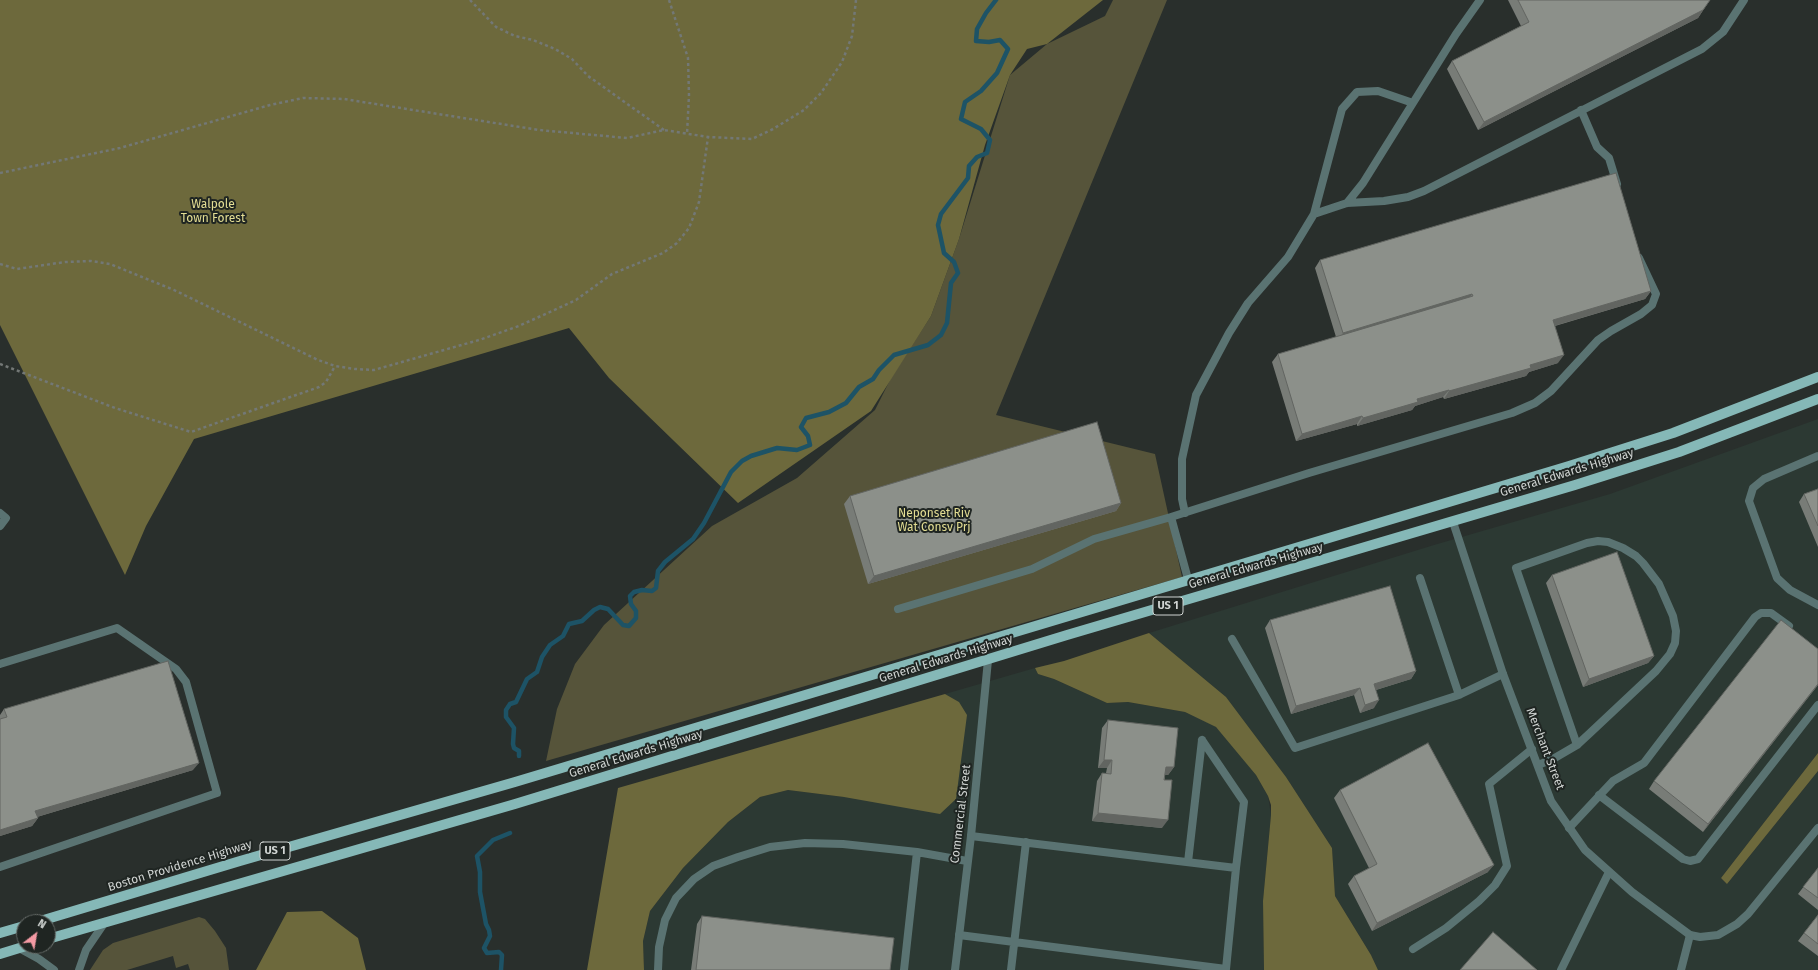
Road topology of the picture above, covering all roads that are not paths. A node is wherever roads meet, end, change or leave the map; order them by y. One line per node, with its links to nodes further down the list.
1 (1480, 0): 3 (street)
2 (1744, 0): 4 (street)
3 (1413, 103): 6 (street); 7 (street)
4 (1581, 110): 5 (street); 6 (street)
5 (1619, 190)
6 (1347, 203): 7 (street)
7 (1314, 214): 13 (street)
8 (1636, 249): 13 (street)
9 (1818, 377): 18 (main road, General Edwards Highway / US 1)
10 (1818, 399): 15 (main road, General Edwards Highway / US 1)
11 (1818, 456): 19 (street)
12 (0, 513): 16 (street)
13 (1185, 513): 14 (street)
14 (1171, 517): 18 (street); 20 (street)
15 (1453, 522): 23 (main road, General Edwards Highway / US 1); 25 (street, Merchant Street)
16 (0, 526)
17 (1420, 578): 26 (street)
18 (1188, 579): 31 (main road, General Edwards Highway / US 1)
19 (1818, 605)
20 (898, 609)
21 (1795, 631): 32 (street)
22 (1232, 639): 26 (street)
23 (988, 660): 35 (street, Commercial Street); 44 (main road, General Edwards Highway / US 1)
24 (0, 664): 40 (street)
25 (1503, 674): 26 (street); 29 (street, Merchant Street)
26 (1459, 695)
27 (1818, 705): 32 (street)
28 (1577, 745): 28 (street); 30 (street)
29 (1532, 749): 30 (street, Merchant Street); 52 (street)
30 (1538, 765): 33 (street, Merchant Street)
31 (515, 782): 43 (main road, Boston Providence Highway / US 1)
32 (1599, 795): 33 (street)
33 (1568, 828): 42 (street, Merchant Street)
34 (1818, 828): 48 (street)
35 (971, 836): 36 (street); 38 (street, Commercial Street)
36 (1026, 842): 39 (street); 50 (street)
37 (917, 852): 38 (street); 57 (street); 58 (street)
38 (967, 861): 47 (street, Commercial Street)
39 (1188, 862): 41 (street); 41 (street)
40 (0, 867)
41 (1236, 868): 50 (street)
42 (1609, 872): 48 (street, Merchant Street); 61 (street)
43 (56, 916)
44 (105, 922): 49 (main road, US 1); 56 (street)
45 (16, 928): 46 (main road)
46 (0, 933)
47 (959, 935): 50 (street); 59 (street, Commercial Street)
48 (1690, 935): 62 (street)
49 (56, 937)
50 (1014, 942): 60 (street)
51 (16, 949): 53 (main road)
52 (1413, 949)
53 (0, 954)
54 (32, 954): 55 (street)
55 (54, 970)
56 (79, 970)
57 (658, 970)
58 (904, 970)
59 (955, 970)
60 (1011, 970)
61 (1560, 970)
62 (1681, 970)

